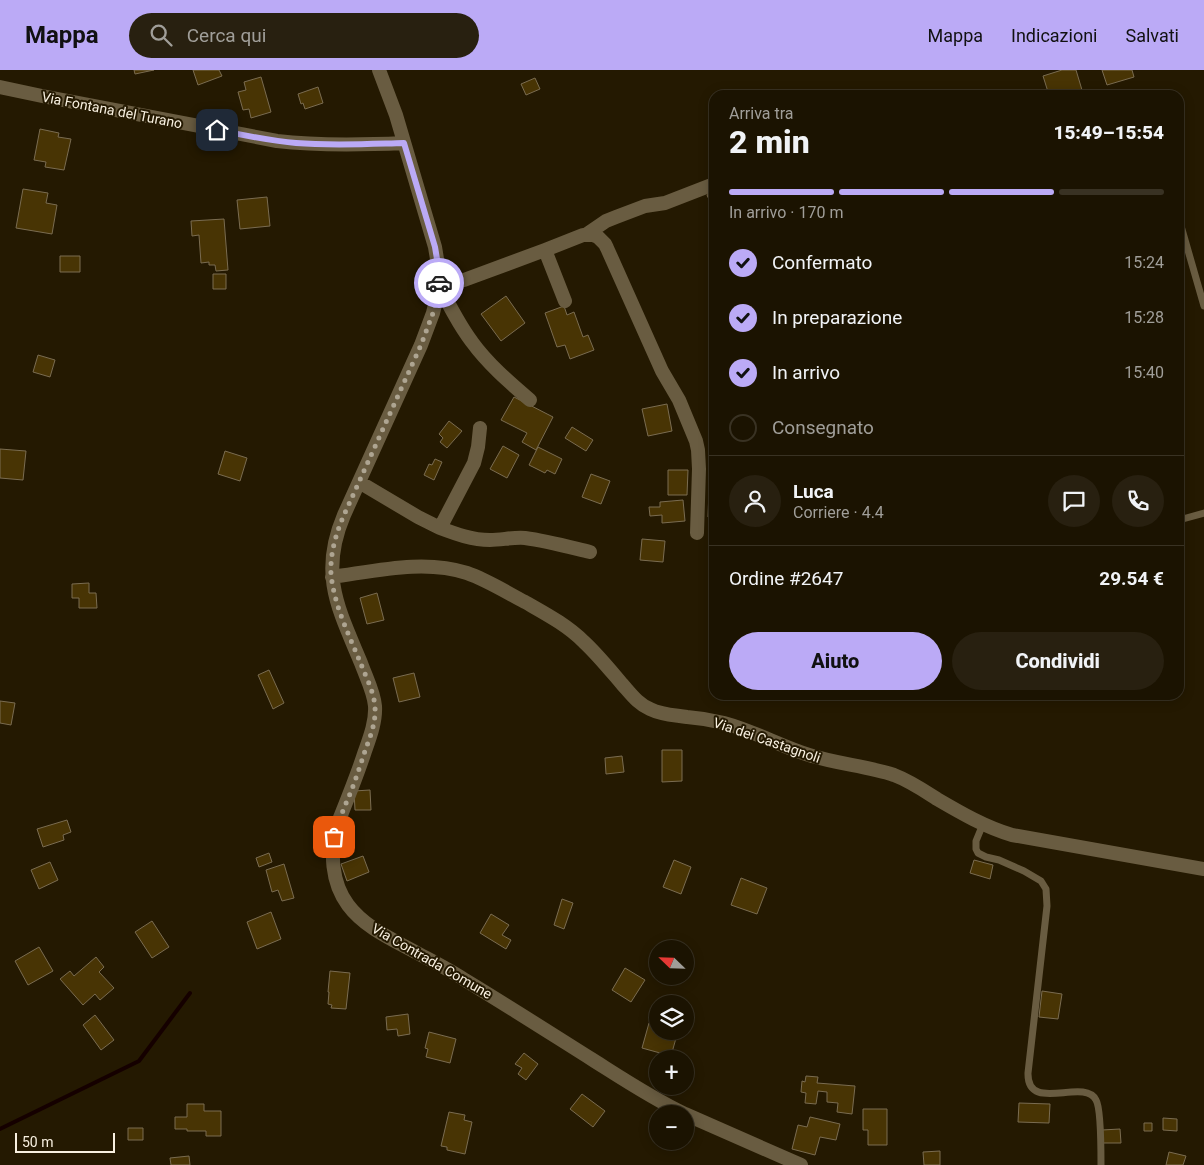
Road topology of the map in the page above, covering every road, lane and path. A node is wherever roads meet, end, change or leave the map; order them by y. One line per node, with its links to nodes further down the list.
1 (379, 70): 3 (street, Via Contrada Comune)
2 (0, 87): 3 (street, Via Fontana del Turano)
3 (404, 143): 8 (street, Via Contrada Comune)
4 (709, 186): 5 (street)
5 (587, 234): 7 (street); 17 (street)
6 (1184, 236): 10 (lane)
7 (545, 250): 8 (street); 9 (street)
8 (439, 282): 11 (street); 13 (street, Via Contrada Comune)
9 (565, 301)
10 (1204, 306)
11 (530, 400)
12 (480, 428): 16 (street)
13 (359, 482): 16 (street); 19 (street, Via Contrada Comune)
14 (1204, 514): 15 (lane)
15 (1184, 519)
16 (440, 528): 18 (street)
17 (697, 533)
18 (590, 552)
19 (332, 577): 20 (street, Via dei Castagnoli); 22 (street, Via Contrada Comune)
20 (983, 824): 21 (street, Via dei Castagnoli); 25 (lane)
21 (1204, 869)
22 (668, 1105)
23 (694, 1118): 24 (street, Via Contrada Comune)
24 (801, 1165)
25 (1101, 1165)

